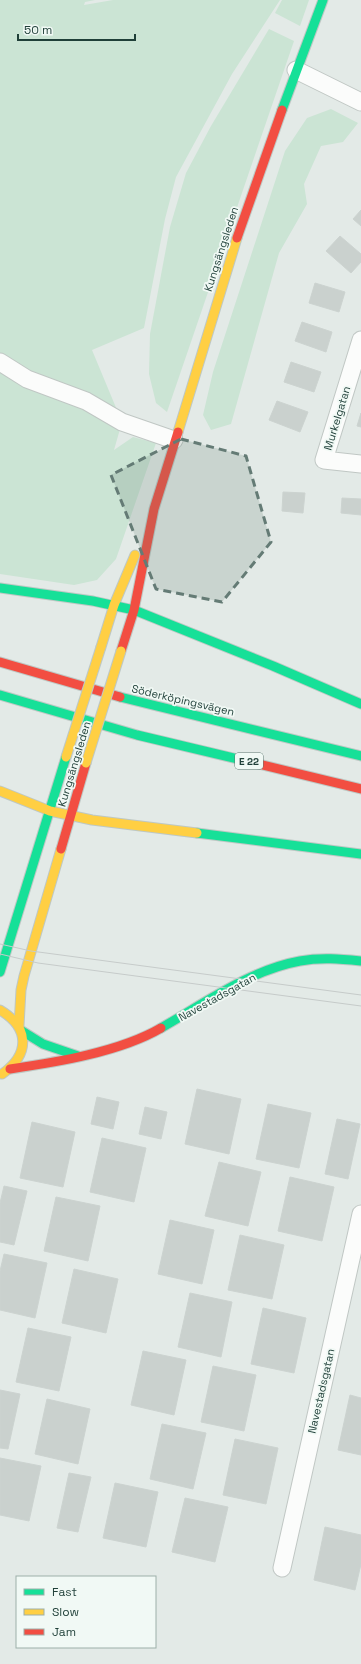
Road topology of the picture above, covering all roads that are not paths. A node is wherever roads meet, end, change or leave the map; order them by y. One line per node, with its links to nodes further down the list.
1 (323, 0): 2 (main road, Kungsängsleden)
2 (296, 70): 3 (street); 6 (main road, Kungsängsleden)
3 (361, 102)
4 (361, 340): 7 (street, Murkelgatan)
5 (0, 362): 6 (street)
6 (174, 440): 8 (main road, Kungsängsleden)
7 (361, 464)
8 (154, 509): 10 (main road, Kungsängsleden); 11 (main road, Kungsängsleden)
9 (0, 588): 10 (main road)
10 (114, 605): 11 (main road); 18 (main road, Kungsängsleden, bridge)
11 (134, 610): 14 (main road); 19 (main road, Kungsängsleden, bridge)
12 (0, 662): 15 (main road, Söderköpingsvägen)
13 (0, 695): 16 (main road, E 22)
14 (361, 704)
15 (361, 756)
16 (361, 789)
17 (0, 791): 18 (main road)
18 (50, 811): 19 (main road); 22 (main road, Kungsängsleden)
19 (70, 815): 20 (main road); 24 (main road, Kungsängsleden)
20 (361, 854)
21 (361, 961): 25 (main road, Navestadsgatan)
22 (0, 972)
23 (0, 1010): 24 (main road)
24 (21, 1029): 25 (main road); 26 (main road, Kungsängsleden)
25 (78, 1056): 26 (main road, Navestadsgatan)
26 (3, 1073)
27 (361, 1214): 28 (street, Navestadsgatan)
28 (282, 1568)

